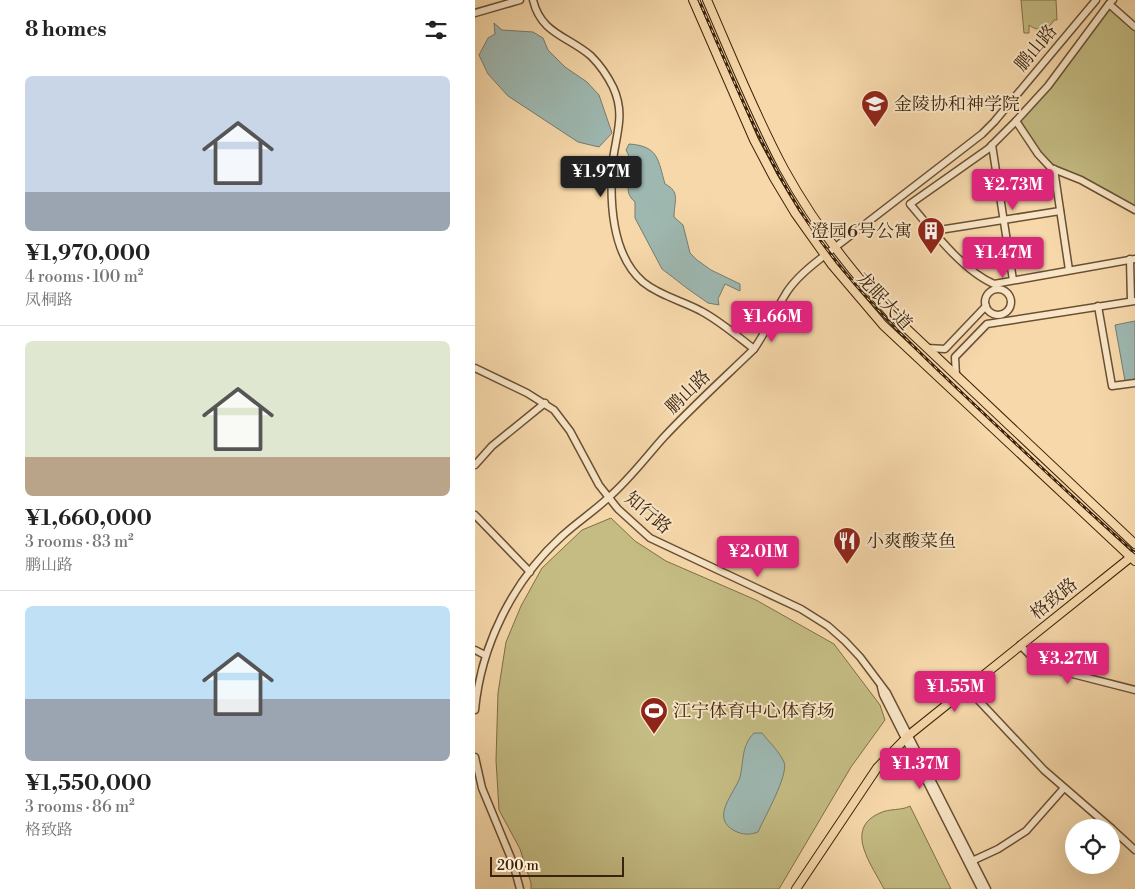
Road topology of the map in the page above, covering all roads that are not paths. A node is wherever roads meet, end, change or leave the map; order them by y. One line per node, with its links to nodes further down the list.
1 (520, 0): 7 (street)
2 (533, 0): 27 (street)
3 (693, 0): 17 (main road, 龙眠大道)
4 (707, 0): 16 (main road, 龙眠大道)
5 (1096, 0): 16 (street, 鹏山路)
6 (1111, 2): 8 (street); 9 (street)
7 (475, 13)
8 (1135, 27)
9 (1016, 121): 10 (street); 11 (street)
10 (991, 145): 14 (street); 15 (street)
11 (1054, 169): 12 (street); 13 (street)
12 (1135, 210)
13 (1060, 211): 14 (street); 19 (street)
14 (1003, 220): 15 (street); 20 (street)
15 (933, 230): 21 (street)
16 (835, 247): 17 (street, 鹏山路); 26 (main road, 龙眠大道)
17 (824, 255): 27 (street, 鹏山路); 36 (main road, 龙眠大道)
18 (1133, 259): 19 (street); 22 (street)
19 (1069, 270): 20 (street)
20 (1013, 280): 21 (street)
21 (994, 287): 23 (street); 25 (street)
22 (1133, 301): 24 (street)
23 (986, 306): 25 (street); 26 (street)
24 (1098, 306): 25 (street); 30 (street)
25 (1000, 318): 29 (street)
26 (927, 348): 29 (main road, 龙眠大道)
27 (754, 349): 33 (street, 鹏山路)
28 (475, 368): 31 (street, 知行路)
29 (956, 376): 35 (main road, 龙眠大道)
30 (1135, 383)
31 (545, 403): 32 (street); 33 (street, 知行路)
32 (475, 465)
33 (608, 498): 37 (street, 鹏山路); 44 (street, 知行路)
34 (475, 515): 37 (street)
35 (1135, 544)
36 (1134, 557): 38 (main road, 格致路)
37 (530, 572): 40 (street, 鹏山路)
38 (1020, 645): 41 (main road, 格致路); 42 (street)
39 (475, 650): 40 (street)
40 (485, 655): 43 (street, 鹏山路)
41 (967, 688): 44 (main road, 格致路); 47 (street)
42 (1135, 690)
43 (475, 710)
44 (907, 737): 51 (street, 知行路); 53 (main road, 格致路); 54 (street, 知行路)
45 (475, 758): 46 (street)
46 (478, 785): 52 (street)
47 (1064, 788): 48 (street); 51 (street)
48 (1100, 819)
49 (1120, 836): 50 (street)
50 (1135, 850)
51 (972, 861): 55 (street, 知行路)
52 (520, 889)
53 (796, 889)
54 (981, 889)
55 (987, 889)

